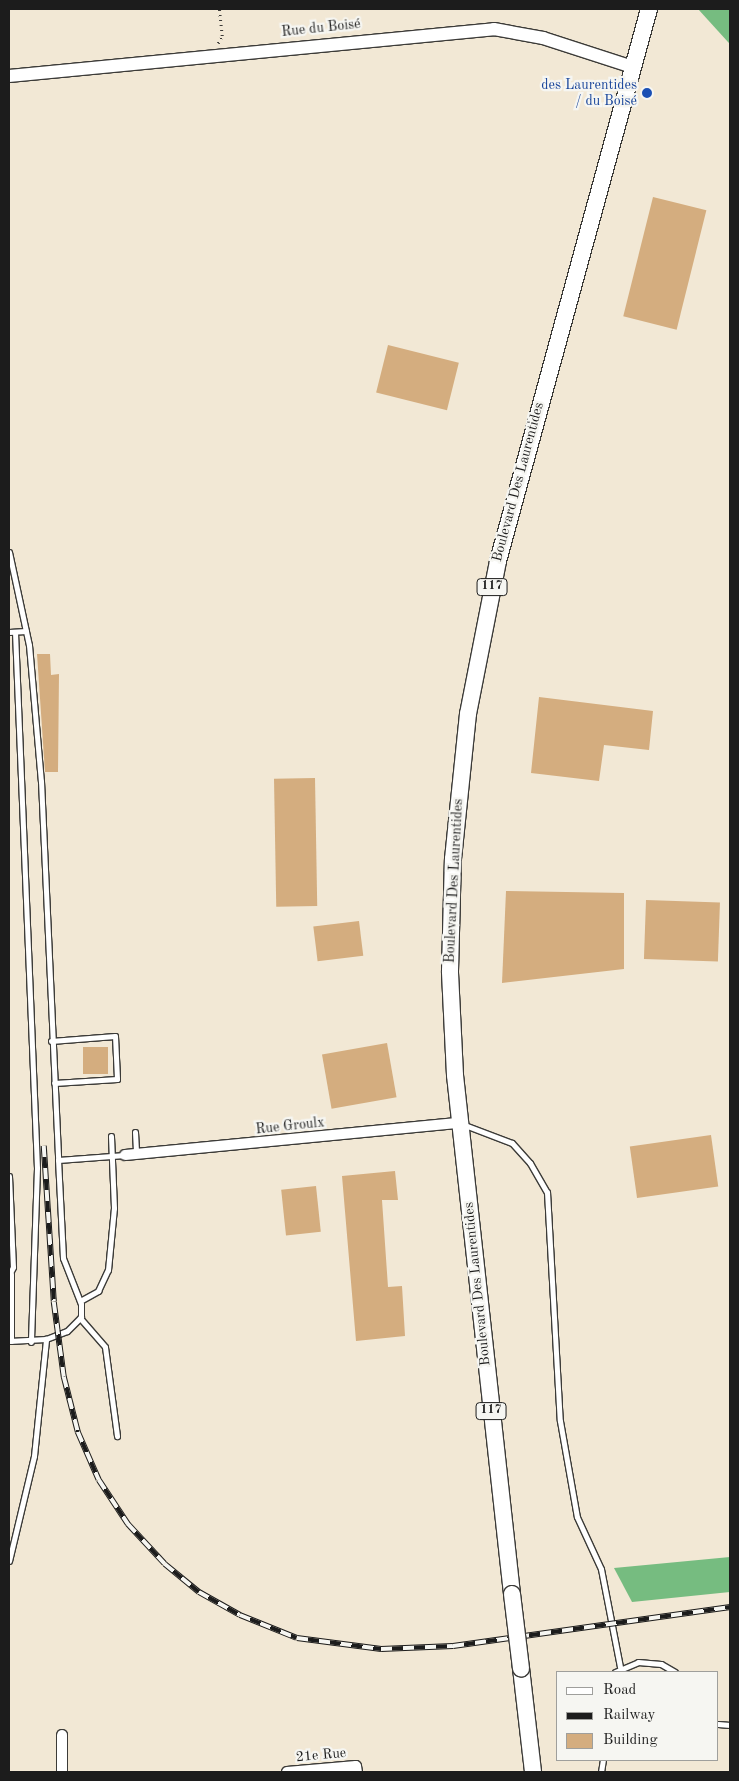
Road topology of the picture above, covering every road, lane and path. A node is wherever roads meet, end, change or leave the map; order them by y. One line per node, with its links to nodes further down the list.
1 (219, 9): 3 (path)
2 (649, 9): 4 (main road, Boulevard Des Laurentides / 117)
3 (218, 42)
4 (633, 67): 5 (street, Rue du Boisé); 12 (main road, Boulevard Des Laurentides / 117)
5 (9, 76)
6 (9, 552): 7 (lane)
7 (26, 630): 9 (lane); 10 (lane)
8 (9, 632): 9 (lane)
9 (15, 632): 25 (lane)
10 (52, 1041): 11 (lane); 11 (lane)
11 (54, 1083): 18 (lane)
12 (459, 1123): 15 (street, Rue Groulx); 28 (lane); 35 (main road, Boulevard Des Laurentides / 117, bridge)
13 (134, 1132): 15 (lane)
14 (111, 1136): 16 (lane)
15 (136, 1154): 17 (street, Rue Groulx)
16 (112, 1156): 17 (lane); 18 (lane); 21 (lane)
17 (124, 1156)
18 (58, 1160): 21 (lane)
19 (9, 1176): 20 (lane)
20 (10, 1274): 24 (lane)
21 (80, 1301): 22 (lane)
22 (80, 1318): 23 (lane); 26 (lane)
23 (46, 1339): 25 (lane); 27 (lane)
24 (10, 1341): 25 (lane)
25 (31, 1342)
26 (117, 1436)
27 (9, 1561)
28 (620, 1667): 29 (lane); 30 (lane)
29 (616, 1671)
30 (672, 1671)
31 (62, 1735): 33 (street)
32 (356, 1769): 34 (street, 21e Rue)
33 (62, 1772)
34 (287, 1772)
35 (533, 1772)

